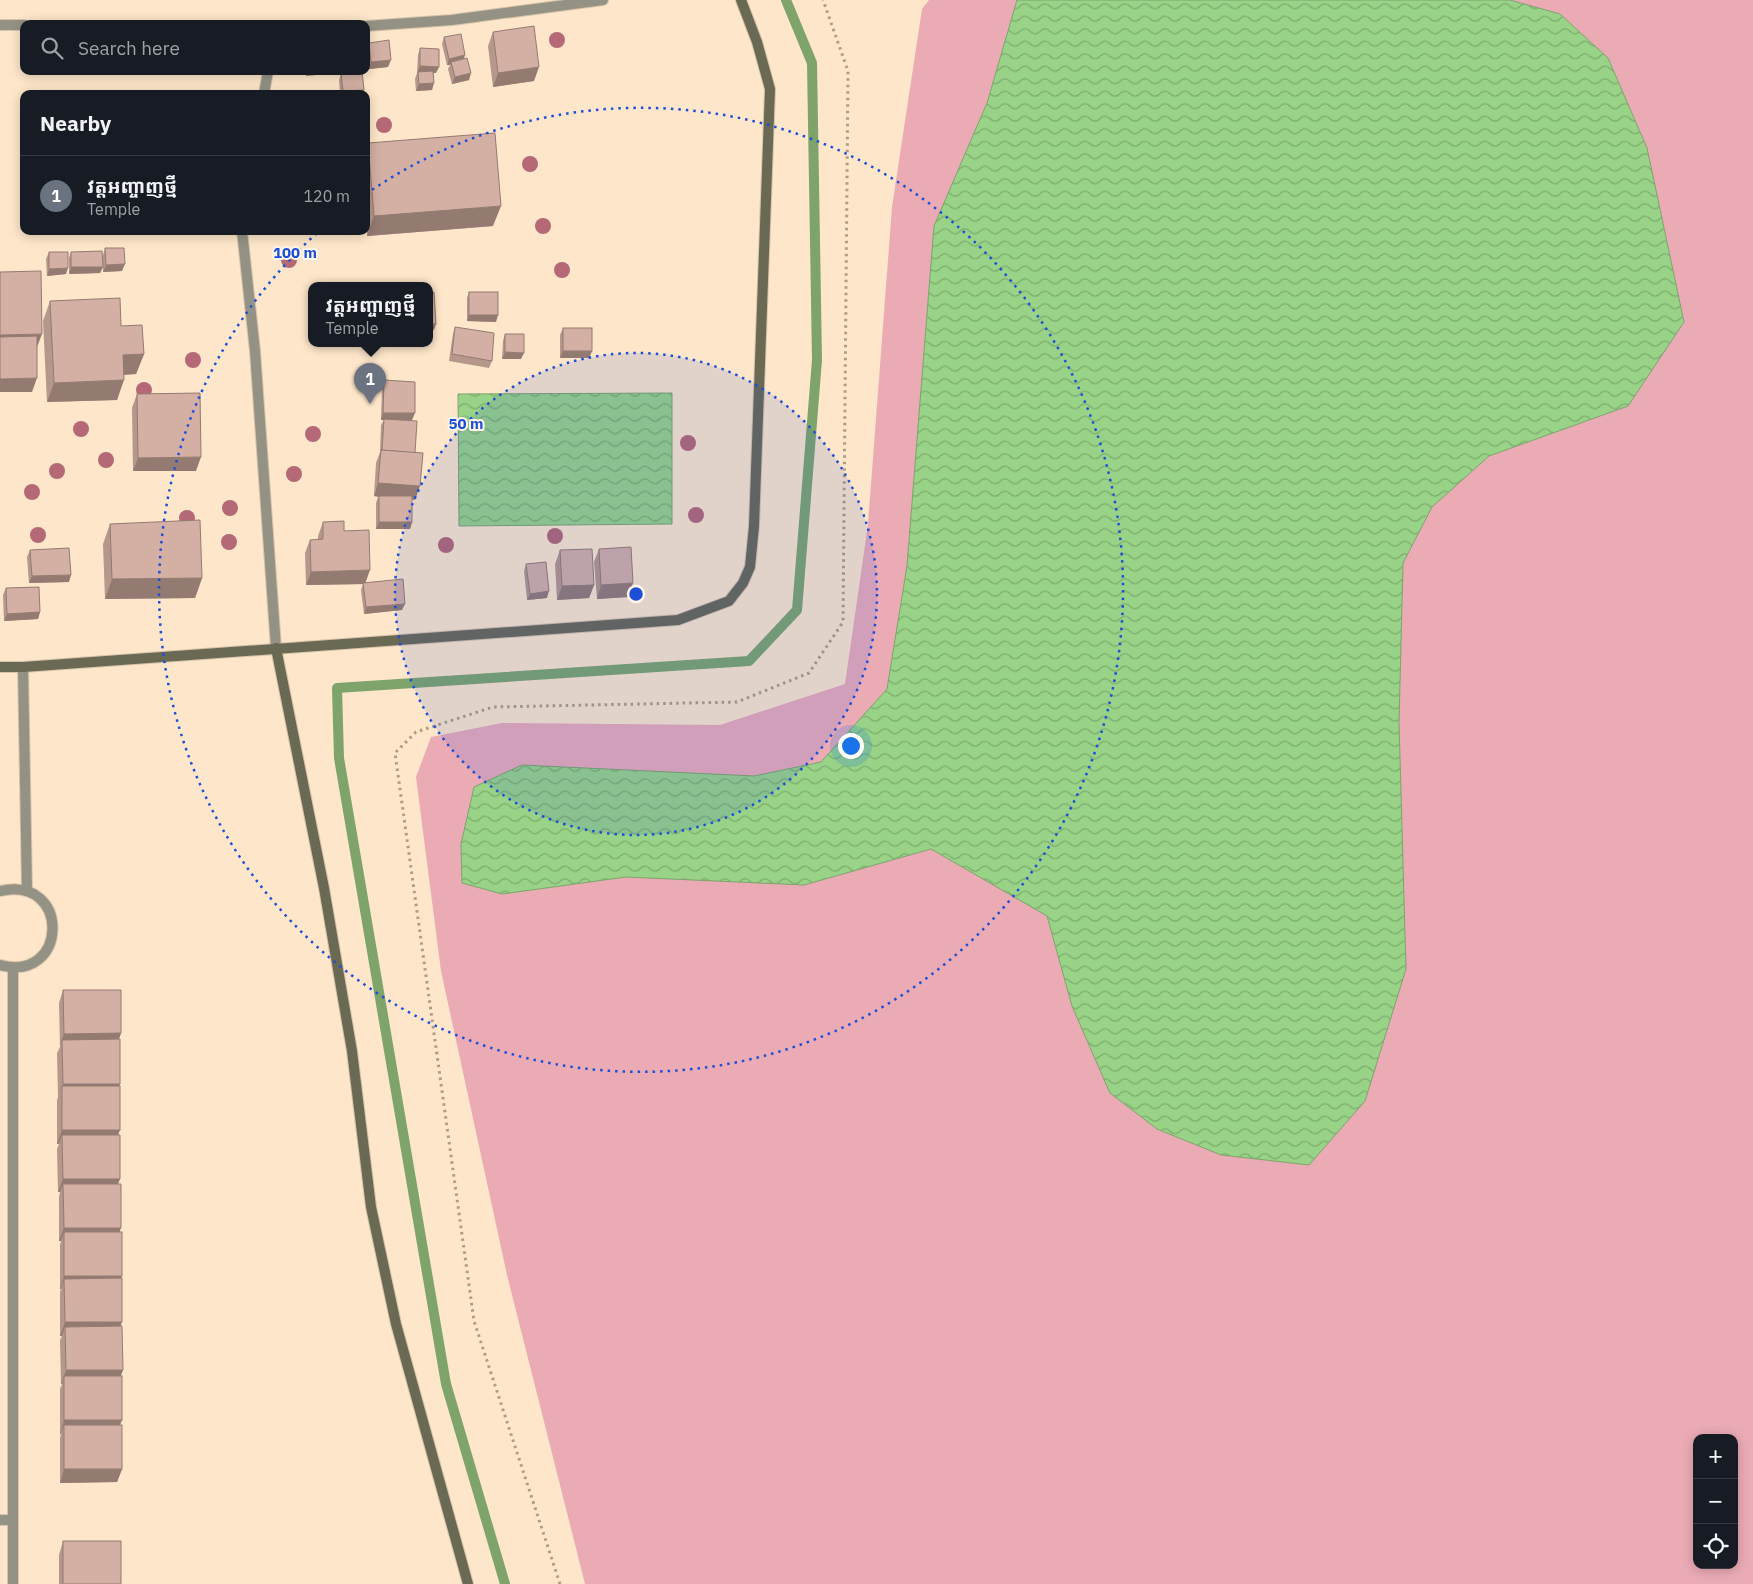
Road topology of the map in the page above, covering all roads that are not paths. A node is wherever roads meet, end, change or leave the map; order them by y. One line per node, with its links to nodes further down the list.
1 (603, 0): 5 (street)
2 (741, 0): 9 (street)
3 (20, 25): 4 (street)
4 (0, 26)
5 (370, 26)
6 (267, 75): 7 (street)
7 (265, 90)
8 (242, 235): 9 (street)
9 (276, 648): 11 (street); 19 (street)
10 (0, 667): 11 (street)
11 (23, 667): 12 (street)
12 (28, 890): 13 (street); 15 (street)
13 (0, 891)
14 (0, 965): 15 (street)
15 (13, 969): 17 (street)
16 (0, 1520): 17 (street)
17 (13, 1520): 18 (street)
18 (13, 1584)
19 (468, 1584)

